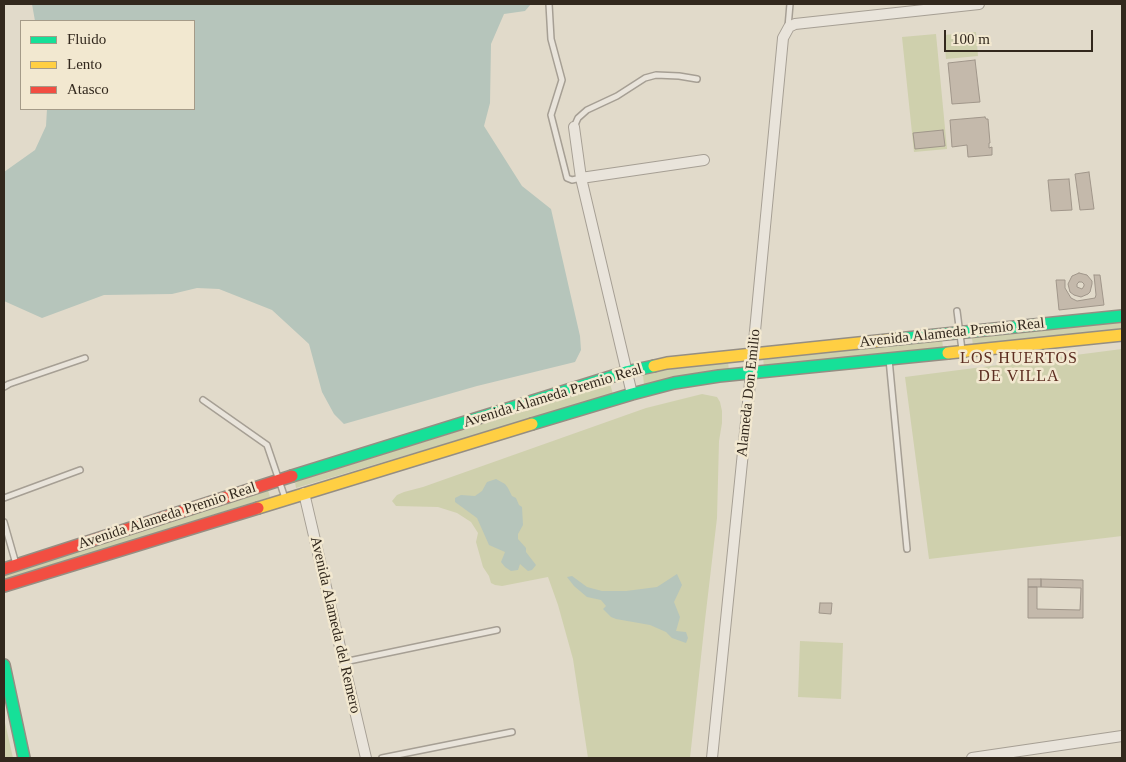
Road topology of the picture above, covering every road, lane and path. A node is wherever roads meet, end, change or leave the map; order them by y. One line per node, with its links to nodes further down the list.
1 (549, 4): 8 (lane)
2 (790, 4): 4 (lane)
3 (979, 4): 4 (street)
4 (788, 30): 14 (street, Alameda Don Emilio)
5 (697, 79): 6 (lane)
6 (574, 127): 8 (street)
7 (704, 160): 8 (street)
8 (581, 178): 17 (street)
9 (957, 311): 11 (lane)
10 (1122, 316): 11 (street, Avenida Alameda Premio Real)
11 (960, 332): 13 (lane); 14 (street, Avenida Alameda Premio Real)
12 (1122, 335): 13 (street, Avenida Alameda Premio Real)
13 (962, 352): 16 (street, Avenida Alameda Premio Real)
14 (753, 355): 17 (street, Avenida Alameda Premio Real); 18 (street, Alameda Don Emilio)
15 (85, 358): 19 (lane)
16 (889, 359): 18 (street, Avenida Alameda Premio Real); 28 (lane)
17 (626, 372): 20 (street); 23 (street, Avenida Alameda Premio Real)
18 (751, 373): 20 (street, Avenida Alameda Premio Real); 42 (street, Alameda Don Emilio)
19 (4, 387)
20 (632, 394): 24 (street, Avenida Alameda Premio Real)
21 (203, 400): 23 (lane)
22 (80, 470): 25 (lane)
23 (279, 480): 26 (lane); 29 (street, Avenida Alameda Premio Real)
24 (304, 493): 26 (street, Avenida Alameda Premio Real); 33 (street, Avenida Alameda del Remero)
25 (4, 498)
26 (285, 499): 31 (street, Avenida Alameda Premio Real)
27 (4, 522): 29 (lane)
28 (908, 549)
29 (16, 565): 30 (street, Avenida Alameda Premio Real)
30 (4, 569)
31 (4, 586)
32 (498, 630): 33 (lane)
33 (343, 662): 40 (street, Avenida Alameda del Remero)
34 (4, 665): 35 (street)
35 (14, 712): 36 (street); 39 (street)
36 (4, 722)
37 (512, 732): 41 (lane)
38 (1122, 736): 43 (street)
39 (24, 758)
40 (366, 758)
41 (382, 758)
42 (712, 758)
43 (972, 758)

